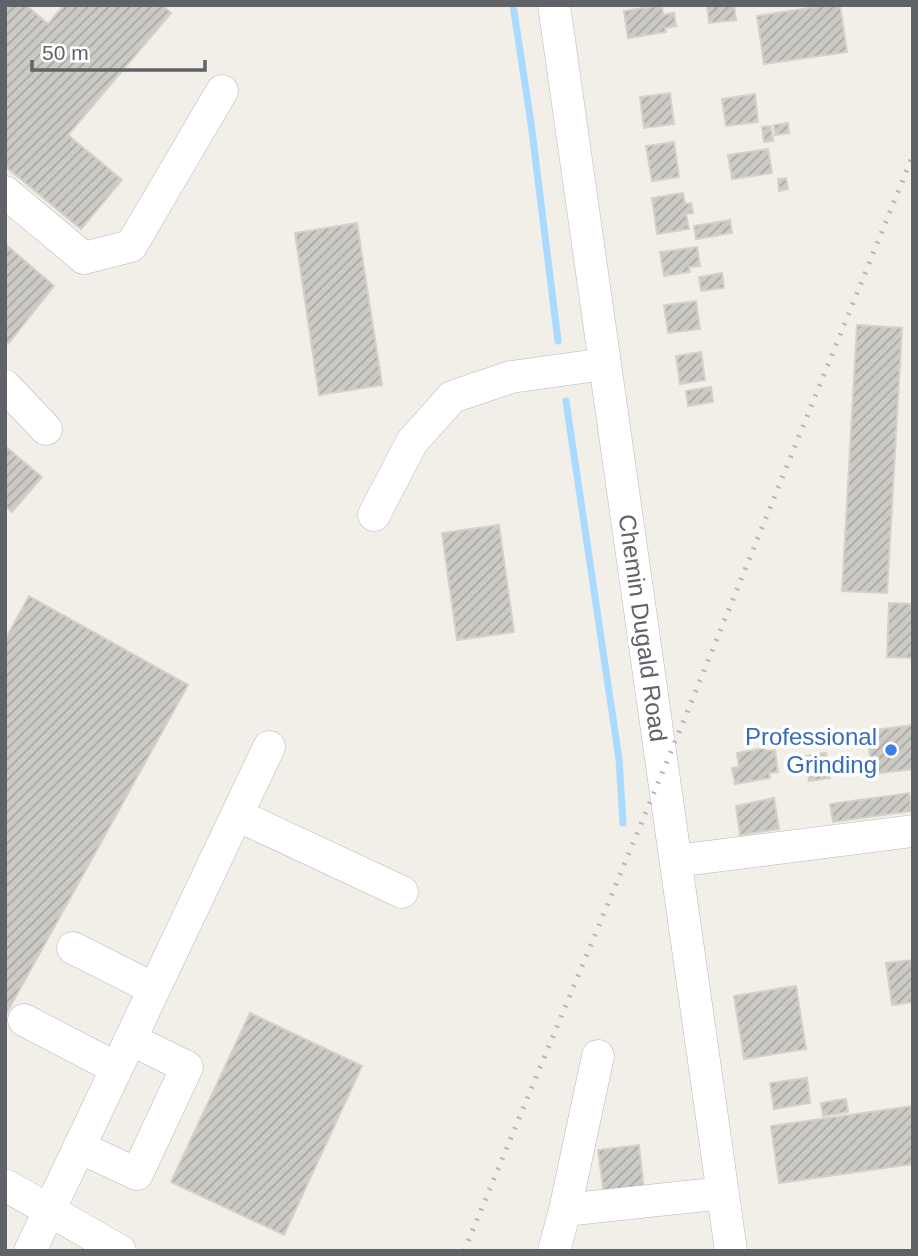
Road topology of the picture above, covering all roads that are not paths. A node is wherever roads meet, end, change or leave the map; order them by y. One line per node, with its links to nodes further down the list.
1 (554, 5): 4 (street, Chemin Dugald Road)
2 (222, 91): 3 (street)
3 (5, 192)
4 (605, 364): 7 (street); 11 (street, Chemin Dugald Road)
5 (5, 386): 6 (street)
6 (46, 429)
7 (374, 515)
8 (269, 747): 9 (street)
9 (237, 815): 12 (street); 14 (street)
10 (913, 831): 11 (street)
11 (676, 861): 21 (street, Chemin Dugald Road)
12 (402, 892)
13 (74, 948): 14 (street)
14 (154, 989): 16 (street)
15 (24, 1020): 18 (street)
16 (130, 1040): 18 (street); 19 (street)
17 (598, 1056): 22 (street)
18 (116, 1068): 19 (street)
19 (79, 1147): 23 (street)
20 (5, 1185): 23 (street)
21 (723, 1193): 22 (street); 27 (street, Chemin Dugald Road)
22 (565, 1210): 24 (street)
23 (49, 1211): 25 (street); 26 (street)
24 (552, 1250)
25 (30, 1251)
26 (120, 1251)
27 (731, 1251)

